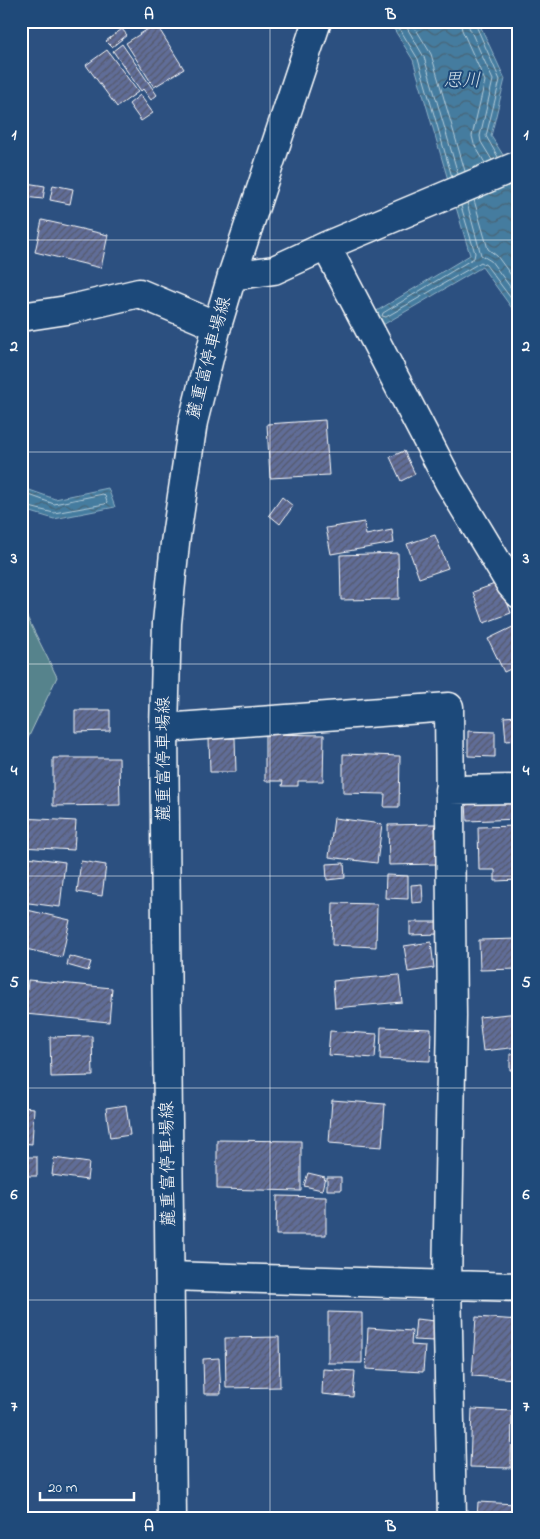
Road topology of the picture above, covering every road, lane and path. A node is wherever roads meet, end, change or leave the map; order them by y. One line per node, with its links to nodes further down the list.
1 (317, 21): 4 (street, 麓重富停車場線)
2 (519, 165): 3 (street)
3 (326, 246): 4 (street); 7 (street)
4 (232, 276): 6 (street, 麓重富停車場線)
5 (21, 317): 6 (street)
6 (217, 326): 8 (street, 麓重富停車場線)
7 (519, 594)
8 (164, 728): 10 (street); 11 (street, 麓重富停車場線)
9 (519, 789): 10 (street)
10 (449, 790): 12 (street)
11 (170, 1276): 12 (street); 14 (street, 麓重富停車場線)
12 (447, 1284): 13 (street); 15 (street)
13 (519, 1287)
14 (172, 1518)
15 (452, 1518)

